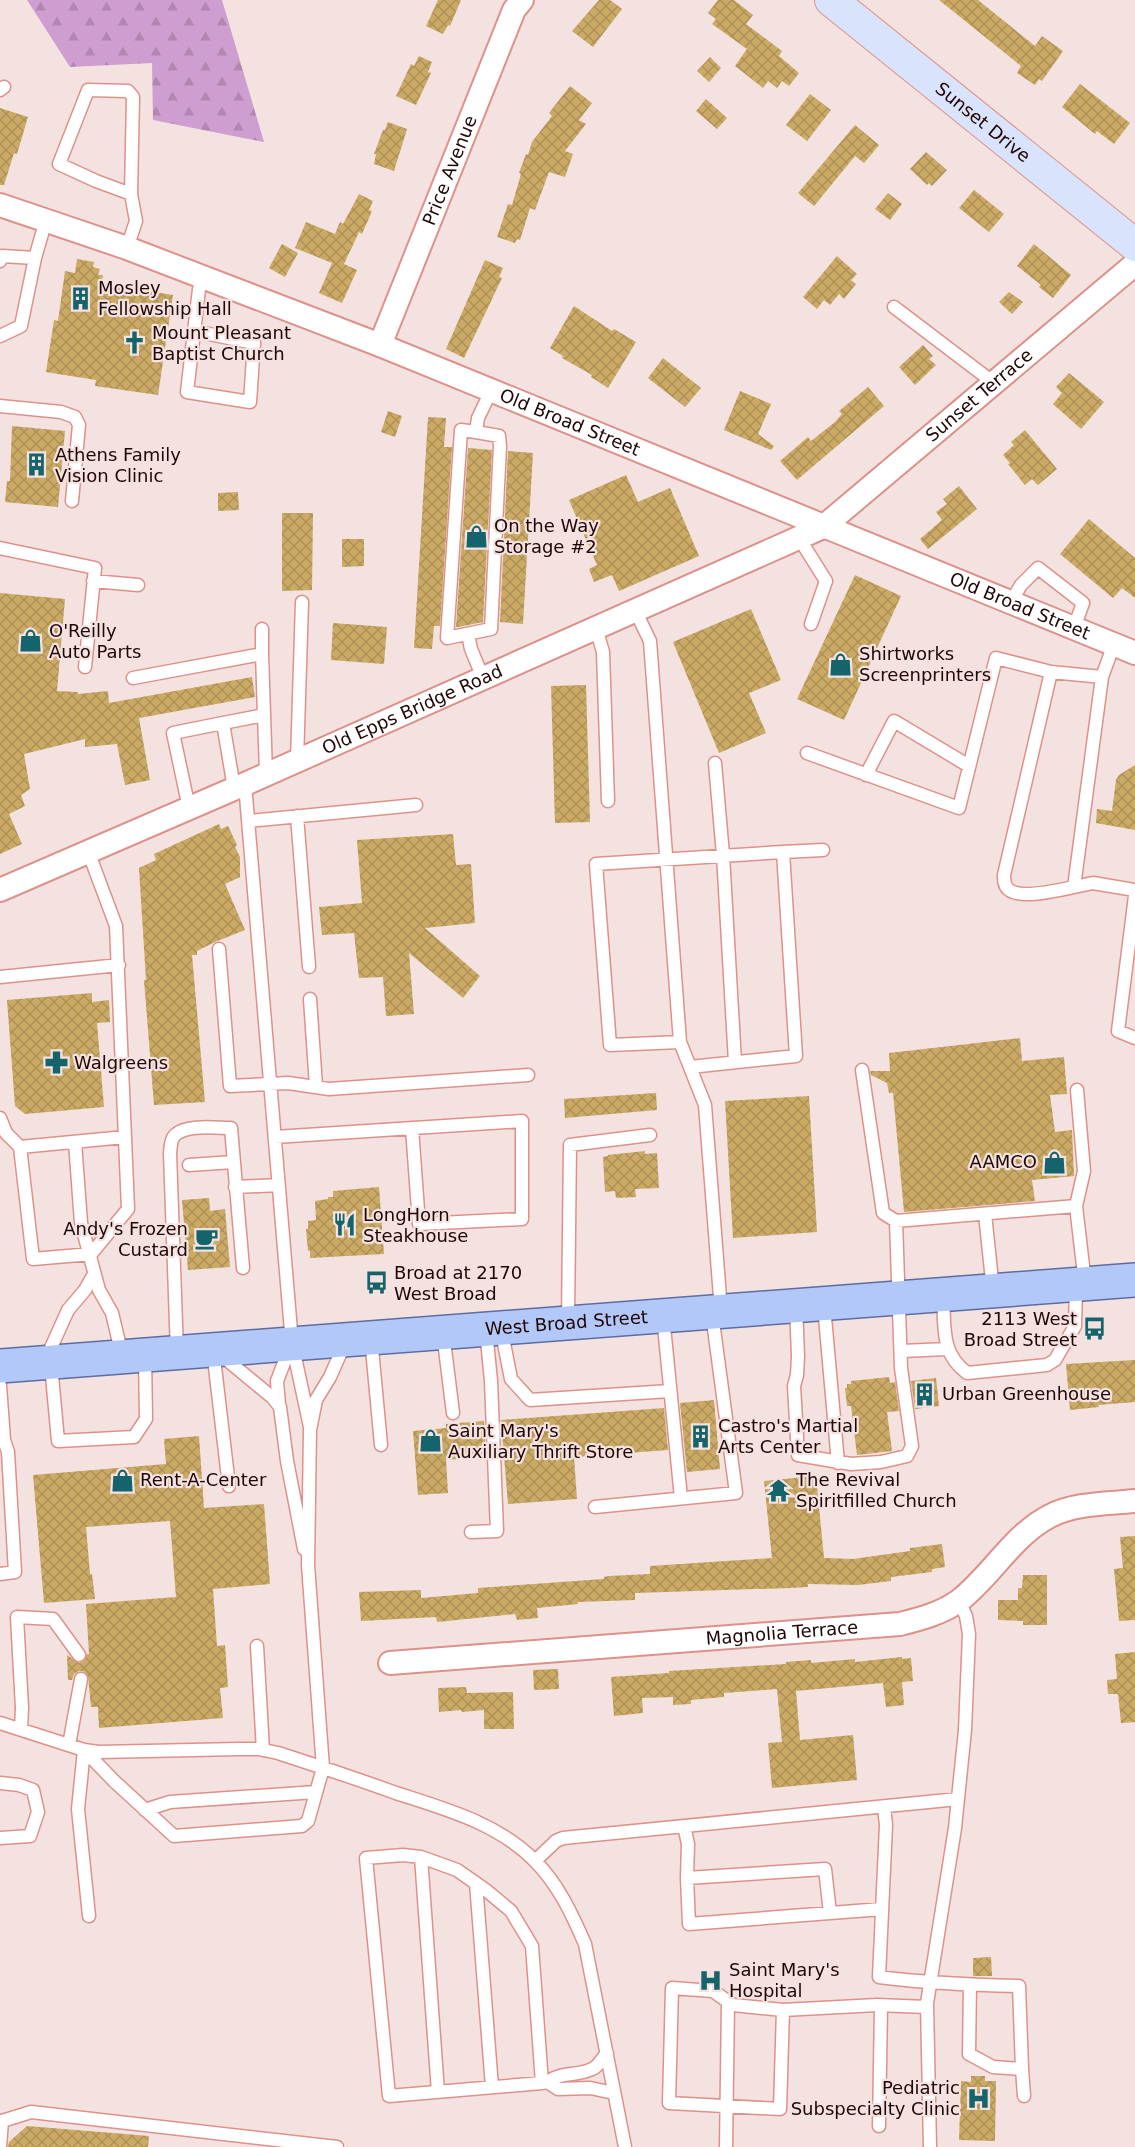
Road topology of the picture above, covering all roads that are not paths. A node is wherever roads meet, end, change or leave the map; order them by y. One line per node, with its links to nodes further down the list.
1 (522, 0): 15 (street, Price Avenue)
2 (831, 0): 6 (street, Sunset Drive)
3 (131, 194): 3 (lane); 7 (lane)
4 (0, 205): 5 (street, Old Broad Street)
5 (46, 220): 7 (street, Old Broad Street); 8 (lane)
6 (1135, 244)
7 (127, 248): 15 (street, Old Broad Street)
8 (35, 258): 9 (lane); 14 (lane)
9 (0, 261)
10 (1135, 264): 16 (street, Sunset Terrace)
11 (199, 289): 13 (lane)
12 (894, 307): 16 (lane)
13 (194, 331): 13 (lane)
14 (0, 336)
15 (380, 345): 17 (street, Old Broad Street)
16 (994, 382): 21 (street, Sunset Terrace)
17 (491, 391): 19 (lane); 21 (street, Old Broad Street)
18 (0, 406): 20 (lane)
19 (476, 432): 33 (lane); 33 (lane)
20 (72, 501)
21 (824, 527): 22 (street, Old Epps Bridge Road); 27 (street, Old Broad Street)
22 (798, 538): 28 (street, Old Epps Bridge Road); 29 (lane)
23 (0, 548): 24 (lane)
24 (93, 581): 25 (lane); 37 (lane)
25 (138, 585)
26 (302, 602): 45 (lane)
27 (1011, 602): 31 (street, Old Broad Street); 31 (lane)
28 (635, 610): 30 (street, Old Epps Bridge Road); 60 (lane)
29 (811, 624)
30 (596, 628): 41 (street, Old Epps Bridge Road); 51 (lane)
31 (1074, 628): 34 (street, Old Broad Street)
32 (262, 629): 36 (lane)
33 (468, 634): 41 (lane)
34 (1114, 644): 35 (street, Old Broad Street); 39 (lane)
35 (1135, 653)
36 (262, 654): 40 (lane); 42 (lane)
37 (85, 667)
38 (1051, 672): 39 (lane); 47 (lane); 61 (lane)
39 (1102, 677): 61 (lane)
40 (133, 678)
41 (483, 678): 45 (street, Old Epps Bridge Road)
42 (264, 715): 43 (lane); 48 (lane)
43 (223, 723): 50 (lane); 53 (lane)
44 (807, 753): 49 (lane)
45 (297, 761): 48 (street, Old Epps Bridge Road)
46 (715, 763): 59 (lane)
47 (969, 766): 49 (lane); 49 (lane)
48 (266, 774): 50 (street, Old Epps Bridge Road)
49 (867, 775)
50 (240, 786): 53 (street, Old Epps Bridge Road); 55 (lane)
51 (608, 801)
52 (416, 804): 54 (lane)
53 (189, 808): 57 (street, Old Epps Bridge Road)
54 (297, 816): 55 (lane); 67 (lane)
55 (248, 821): 76 (lane)
56 (823, 849): 58 (lane)
57 (88, 851): 62 (street, Old Epps Bridge Road); 66 (lane)
58 (783, 852): 59 (lane); 72 (lane)
59 (723, 855): 60 (lane); 72 (lane)
60 (667, 859): 71 (lane); 71 (lane)
61 (1074, 887): 63 (lane)
62 (0, 890)
63 (1135, 890)
64 (1135, 896): 70 (lane)
65 (219, 949): 76 (lane)
66 (119, 964): 68 (lane); 82 (lane)
67 (309, 967)
68 (0, 977)
69 (310, 999): 77 (lane)
70 (1135, 1038)
71 (680, 1042): 73 (lane)
72 (735, 1062): 73 (lane)
73 (690, 1067): 102 (lane)
74 (862, 1070): 92 (lane)
75 (528, 1075): 77 (lane)
76 (270, 1083): 77 (lane); 83 (lane)
77 (316, 1086)
78 (1077, 1090): 90 (lane)
79 (0, 1118): 85 (lane)
80 (412, 1128): 80 (lane); 83 (lane)
81 (650, 1135): 104 (lane)
82 (125, 1137): 84 (lane); 93 (lane)
83 (275, 1137): 88 (lane)
84 (75, 1142): 85 (lane); 93 (lane)
85 (20, 1147): 93 (lane)
86 (233, 1162): 87 (lane); 89 (lane); 112 (lane)
87 (189, 1166)
88 (279, 1185): 89 (lane); 108 (lane)
89 (235, 1187): 94 (lane)
90 (1076, 1206): 91 (lane); 97 (lane)
91 (986, 1214): 92 (lane); 98 (lane)
92 (896, 1221): 100 (lane)
93 (91, 1254): 95 (lane)
94 (243, 1268)
95 (94, 1274): 112 (lane); 113 (lane)
96 (1135, 1280): 97 (main road, West Broad Street)
97 (1081, 1284): 98 (main road, West Broad Street); 110 (lane)
98 (993, 1290): 99 (main road, West Broad Street)
99 (942, 1294): 100 (main road, West Broad Street); 110 (lane)
100 (900, 1297): 101 (main road, West Broad Street); 111 (lane)
101 (810, 1304): 102 (main road, West Broad Street); 122 (lane); 122 (lane)
102 (716, 1311): 103 (main road, West Broad Street); 124 (lane)
103 (662, 1315): 104 (main road, West Broad Street); 116 (lane)
104 (567, 1322): 105 (main road, West Broad Street)
105 (493, 1328): 106 (main road, West Broad Street); 116 (lane); 127 (lane)
106 (443, 1332): 107 (main road, West Broad Street); 118 (lane)
107 (359, 1338): 108 (main road, West Broad Street); 119 (lane); 121 (lane)
108 (292, 1343): 109 (main road, West Broad Street); 117 (lane); 119 (lane)
109 (213, 1348): 112 (main road, West Broad Street); 117 (lane); 123 (lane)
110 (947, 1349): 111 (lane)
111 (902, 1351): 122 (lane)
112 (148, 1354): 113 (main road, West Broad Street); 113 (lane)
113 (47, 1362): 114 (main road, West Broad Street)
114 (0, 1366)
115 (0, 1385): 120 (lane)
116 (670, 1392): 124 (lane)
117 (280, 1407): 128 (lane)
118 (453, 1413)
119 (310, 1430): 128 (lane)
120 (2, 1440): 129 (lane)
121 (381, 1445)
122 (838, 1463)
123 (229, 1486)
124 (681, 1498): 126 (lane)
125 (1135, 1501): 130 (street, Magnolia Terrace)
126 (595, 1506)
127 (471, 1532)
128 (308, 1565): 140 (lane)
129 (0, 1574)
130 (959, 1601): 133 (street, Magnolia Terrace); 143 (lane)
131 (257, 1646): 139 (lane)
132 (79, 1655): 136 (lane)
133 (390, 1663)
134 (81, 1679): 137 (lane)
135 (0, 1723): 136 (lane)
136 (21, 1729): 137 (lane)
137 (69, 1745): 138 (lane)
138 (84, 1750): 139 (lane); 145 (lane); 154 (lane)
139 (263, 1750): 140 (lane)
140 (323, 1768): 142 (lane); 149 (lane)
141 (0, 1783): 147 (lane)
142 (316, 1792): 145 (lane); 145 (lane)
143 (958, 1799): 144 (lane); 155 (lane)
144 (884, 1807): 146 (lane); 152 (lane)
145 (145, 1810)
146 (684, 1826): 149 (lane); 150 (lane)
147 (0, 1838)
148 (422, 1857): 151 (lane); 165 (lane); 165 (lane)
149 (535, 1861): 161 (lane)
150 (687, 1878): 153 (lane); 153 (lane)
151 (476, 1883): 163 (lane); 164 (lane)
152 (882, 1909): 153 (lane); 155 (lane)
153 (830, 1913)
154 (89, 1916)
155 (930, 1983): 156 (lane); 159 (lane)
156 (970, 1985): 162 (lane); 162 (lane)
157 (728, 2002): 160 (lane); 168 (lane); 168 (lane)
158 (881, 2006): 159 (lane); 160 (lane); 169 (lane)
159 (927, 2007): 174 (lane)
160 (783, 2010): 168 (lane)
161 (607, 2052): 163 (lane); 166 (lane)
162 (1022, 2069): 167 (lane)
163 (545, 2083): 164 (lane); 166 (lane)
164 (492, 2087): 165 (lane)
165 (438, 2092)
166 (614, 2093): 172 (lane)
167 (1024, 2096)
168 (726, 2107): 173 (lane)
169 (879, 2126)
170 (0, 2147): 171 (lane)
171 (337, 2147)
172 (625, 2147)
173 (726, 2147)
174 (930, 2147)

